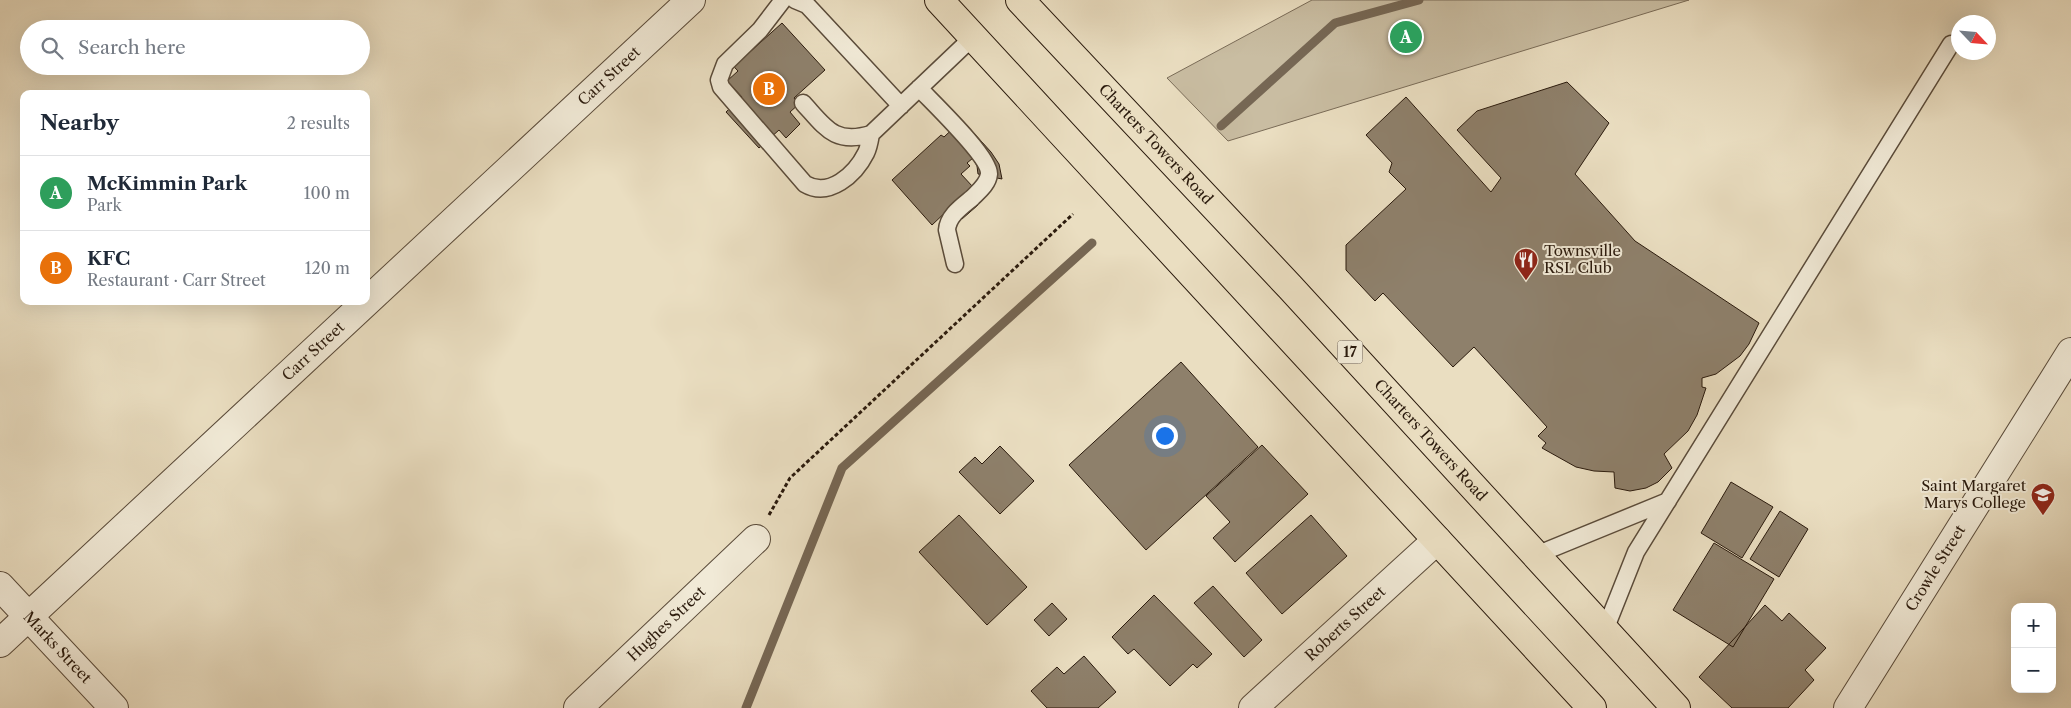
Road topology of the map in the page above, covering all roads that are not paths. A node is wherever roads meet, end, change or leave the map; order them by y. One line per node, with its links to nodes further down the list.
1 (691, 0): 13 (street, Carr Street)
2 (783, 0): 11 (lane)
3 (795, 0): 10 (lane)
4 (938, 0): 6 (main road)
5 (1020, 0): 19 (main road, Charters Towers Road / 17)
6 (973, 37): 8 (lane); 18 (main road)
7 (1951, 44): 16 (lane)
8 (919, 88): 10 (lane); 12 (lane)
9 (802, 102): 11 (lane)
10 (901, 106): 11 (lane)
11 (871, 134)
12 (955, 264)
13 (370, 298)
14 (363, 305): 21 (street, Carr Street)
15 (2071, 352): 29 (street, Crowle Street)
16 (1668, 501): 19 (lane); 22 (lane)
17 (756, 539): 25 (street, Hughes Street)
18 (1436, 540): 26 (street, Roberts Street); 27 (main road)
19 (1536, 555): 22 (main road, Charters Towers Road / 17)
20 (0, 586): 21 (street, Marks Street)
21 (28, 616): 23 (street, Carr Street); 24 (street, Marks Street)
22 (1605, 630): 28 (main road, Charters Towers Road / 17)
23 (0, 643)
24 (114, 708)
25 (578, 708)
26 (1253, 708)
27 (1592, 708)
28 (1676, 708)
29 (1848, 708)

